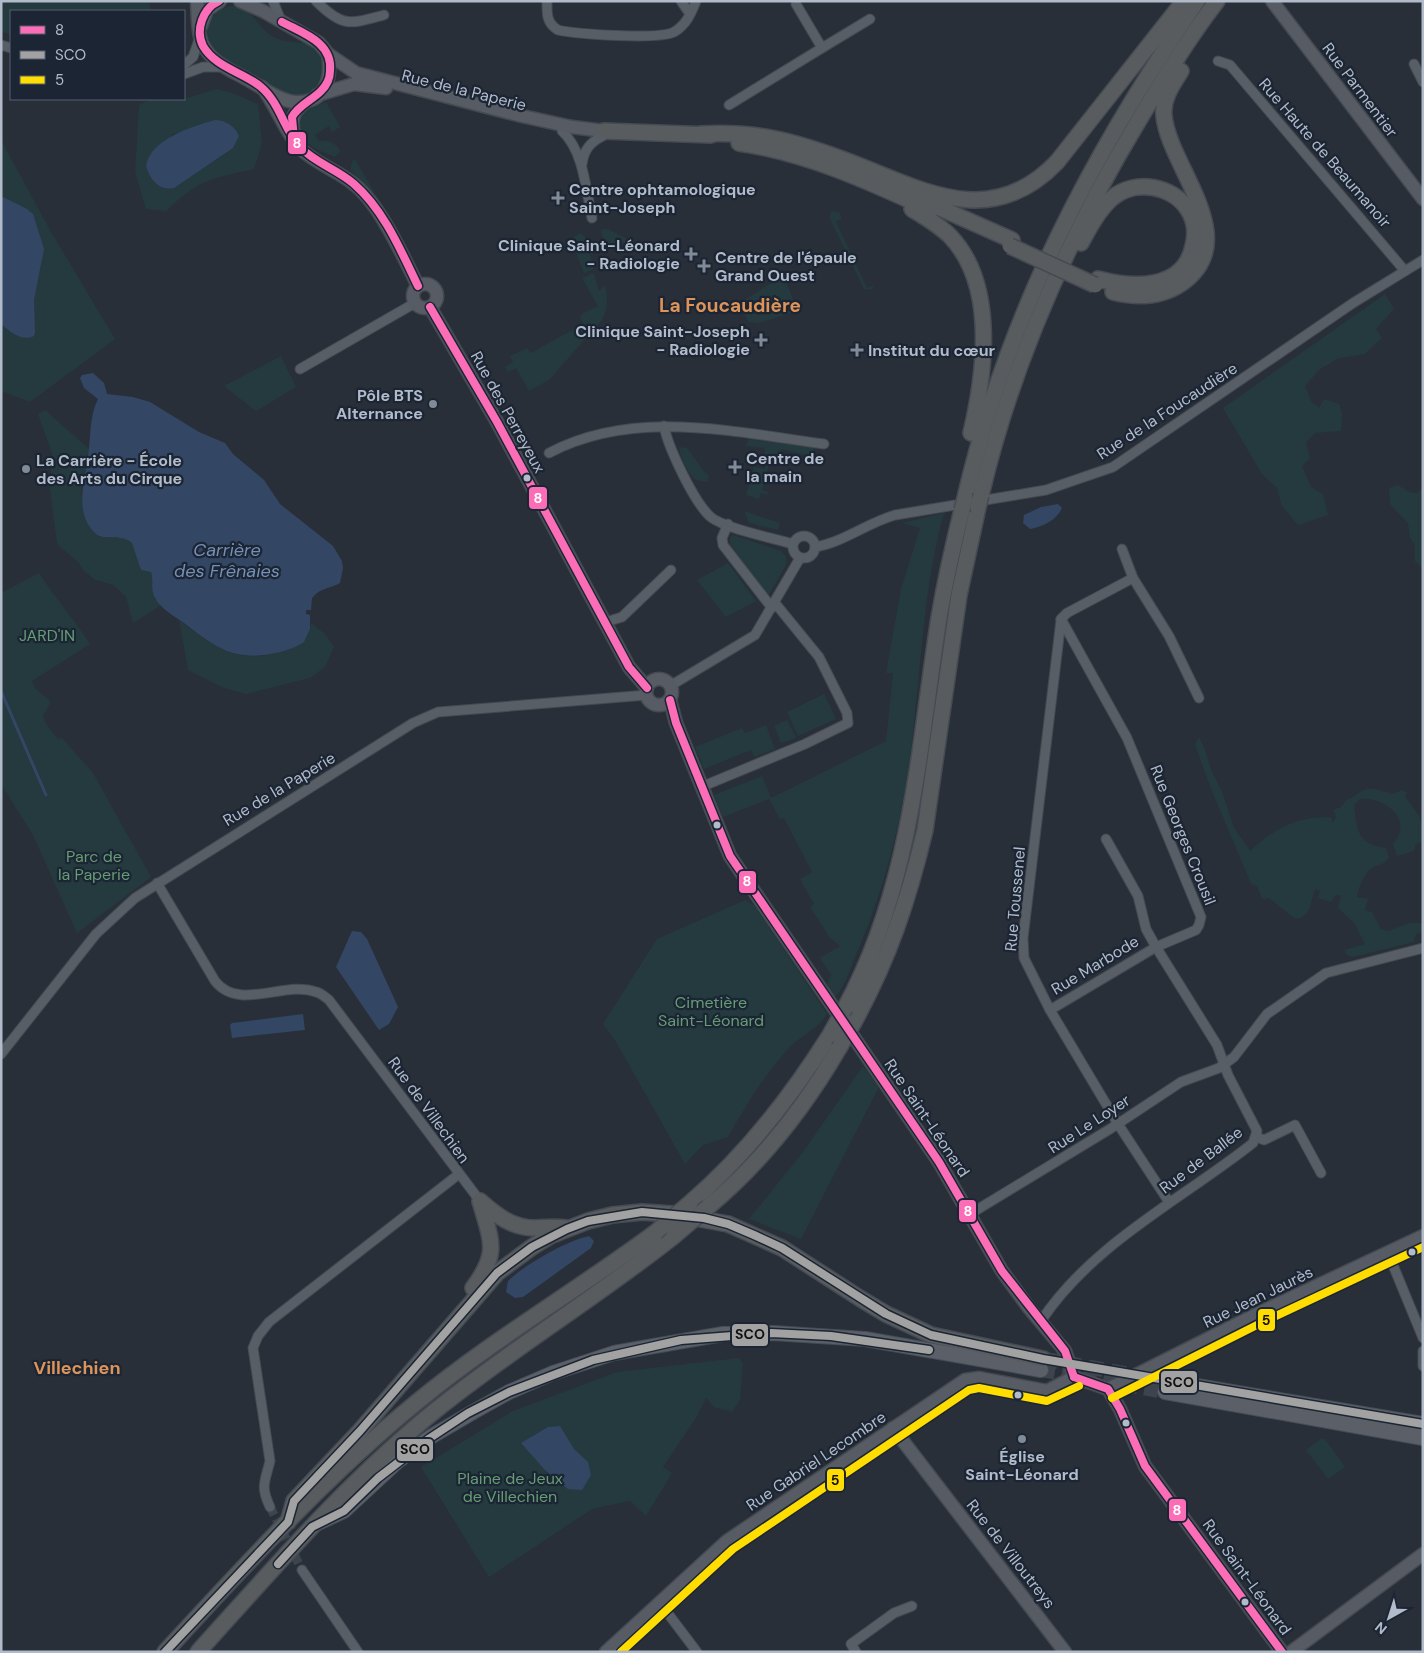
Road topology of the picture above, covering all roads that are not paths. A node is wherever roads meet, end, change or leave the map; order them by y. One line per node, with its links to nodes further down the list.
1 (197, 1): 19 (street)
2 (220, 1): 19 (street)
3 (240, 1): 18 (street)
4 (273, 1): 18 (street)
5 (316, 1): 16 (street)
6 (547, 1): 15 (street)
7 (681, 1): 15 (street)
8 (696, 1): 15 (street)
9 (1184, 1): 33 (highway)
10 (1197, 1): 52 (highway)
11 (1217, 1): 48 (highway)
12 (1227, 1): 43 (highway)
13 (1272, 1): 38 (street, Rue Parmentier)
14 (795, 3): 20 (street)
15 (690, 14)
16 (384, 15)
17 (870, 19): 20 (street)
18 (282, 22): 21 (street)
19 (200, 34): 23 (street); 25 (street)
20 (822, 48): 30 (street)
21 (328, 54): 29 (street); 32 (street)
22 (1218, 61): 42 (street, Rue Haute de Beaumanoir)
23 (185, 64)
24 (1414, 64): 27 (street)
25 (223, 67): 26 (street); 28 (street)
26 (185, 74)
27 (1423, 82)
28 (262, 87): 29 (street); 34 (street)
29 (312, 98): 31 (street, Rue de la Paperie); 34 (street)
30 (729, 105)
31 (562, 131): 32 (street, Rue de la Paperie); 36 (street)
32 (604, 133): 33 (highway); 35 (highway); 36 (street)
33 (701, 134): 35 (highway)
34 (294, 139): 44 (street)
35 (774, 146): 37 (highway); 40 (highway)
36 (581, 170): 39 (street)
37 (857, 176): 40 (highway); 52 (highway)
38 (1423, 199)
39 (592, 218)
40 (1011, 243): 43 (highway)
41 (1423, 260): 42 (street, Rue de la Foucaudière)
42 (1405, 271): 55 (street, Rue de la Foucaudière)
43 (1096, 282): 48 (highway)
44 (418, 286): 45 (street); 46 (street)
45 (415, 303): 46 (street); 47 (street)
46 (430, 307): 62 (street, Rue des Perreyeux)
47 (300, 369)
48 (1003, 416): 98 (highway, bridge)
49 (664, 426): 50 (street); 51 (street); 53 (street)
50 (824, 444)
51 (549, 453)
52 (959, 505): 97 (highway, bridge)
53 (728, 524): 54 (street); 60 (street)
54 (793, 544): 55 (street); 57 (street)
55 (815, 547): 57 (street, Rue de la Foucaudière)
56 (1122, 549): 59 (street)
57 (800, 558): 60 (street, Rue de la Foucaudière)
58 (671, 570): 62 (street)
59 (1134, 578): 61 (street); 65 (street)
60 (773, 606): 63 (street, Rue de la Foucaudière); 67 (street)
61 (1061, 620): 70 (street, Rue Georges Crousil); 72 (street, Rue Toussenel)
62 (606, 622): 64 (street, Rue des Perreyeux)
63 (670, 686): 64 (street); 66 (street)
64 (649, 688): 66 (street); 69 (street, Rue de la Paperie)
65 (1199, 698)
66 (666, 702): 67 (street, Rue Saint-Léonard)
67 (701, 786): 81 (street, Rue Saint-Léonard)
68 (1106, 839): 70 (street)
69 (157, 883): 73 (street, Rue de la Paperie); 78 (street, Rue de Villechien)
70 (1156, 946): 72 (street, Rue Marbode); 74 (street)
71 (1423, 948): 74 (street)
72 (1050, 1010): 75 (street, Rue Toussenel)
73 (1, 1054)
74 (1225, 1064): 75 (street, Rue Le Loyer); 76 (street, Rue de Ballée)
75 (1118, 1124): 80 (street, Rue Toussenel); 81 (street, Rue Le Loyer)
76 (1256, 1137): 77 (street); 80 (street, Rue de Ballée)
77 (1322, 1173)
78 (459, 1174): 79 (street); 96 (street, Rue de Villechien)
79 (480, 1201): 82 (highway); 85 (highway)
80 (1169, 1202): 86 (street, Rue de Ballée)
81 (970, 1214): 86 (street, Rue Saint-Léonard)
82 (567, 1229): 85 (highway); 89 (highway)
83 (1423, 1236): 84 (street, Rue Jean Jaurès)
84 (1388, 1253): 87 (street); 92 (street, Rue Jean Jaurès)
85 (463, 1311): 97 (highway)
86 (1041, 1321): 91 (street, Rue Saint-Léonard)
87 (1423, 1338)
88 (1423, 1351): 90 (street)
89 (1042, 1364): 98 (main road)
90 (1423, 1366)
91 (1074, 1377): 92 (street); 94 (street, Rue Gabriel Lecombre)
92 (1108, 1389): 110 (street, Rue Saint-Léonard)
93 (1423, 1424): 95 (main road)
94 (893, 1428): 101 (street, Rue Gabriel Lecombre); 109 (street, Rue de Villoutreys)
95 (1423, 1438)
96 (270, 1507)
97 (288, 1522): 103 (highway)
98 (315, 1524): 104 (highway)
99 (1423, 1554): 111 (street)
100 (302, 1570): 105 (street)
101 (660, 1603): 106 (street, Rue Gabriel Lecombre); 107 (street)
102 (912, 1606): 108 (street)
103 (165, 1652)
104 (198, 1652)
105 (358, 1652)
106 (606, 1652)
107 (697, 1652)
108 (856, 1652)
109 (1065, 1652)
110 (1282, 1652)
111 (1291, 1652)

